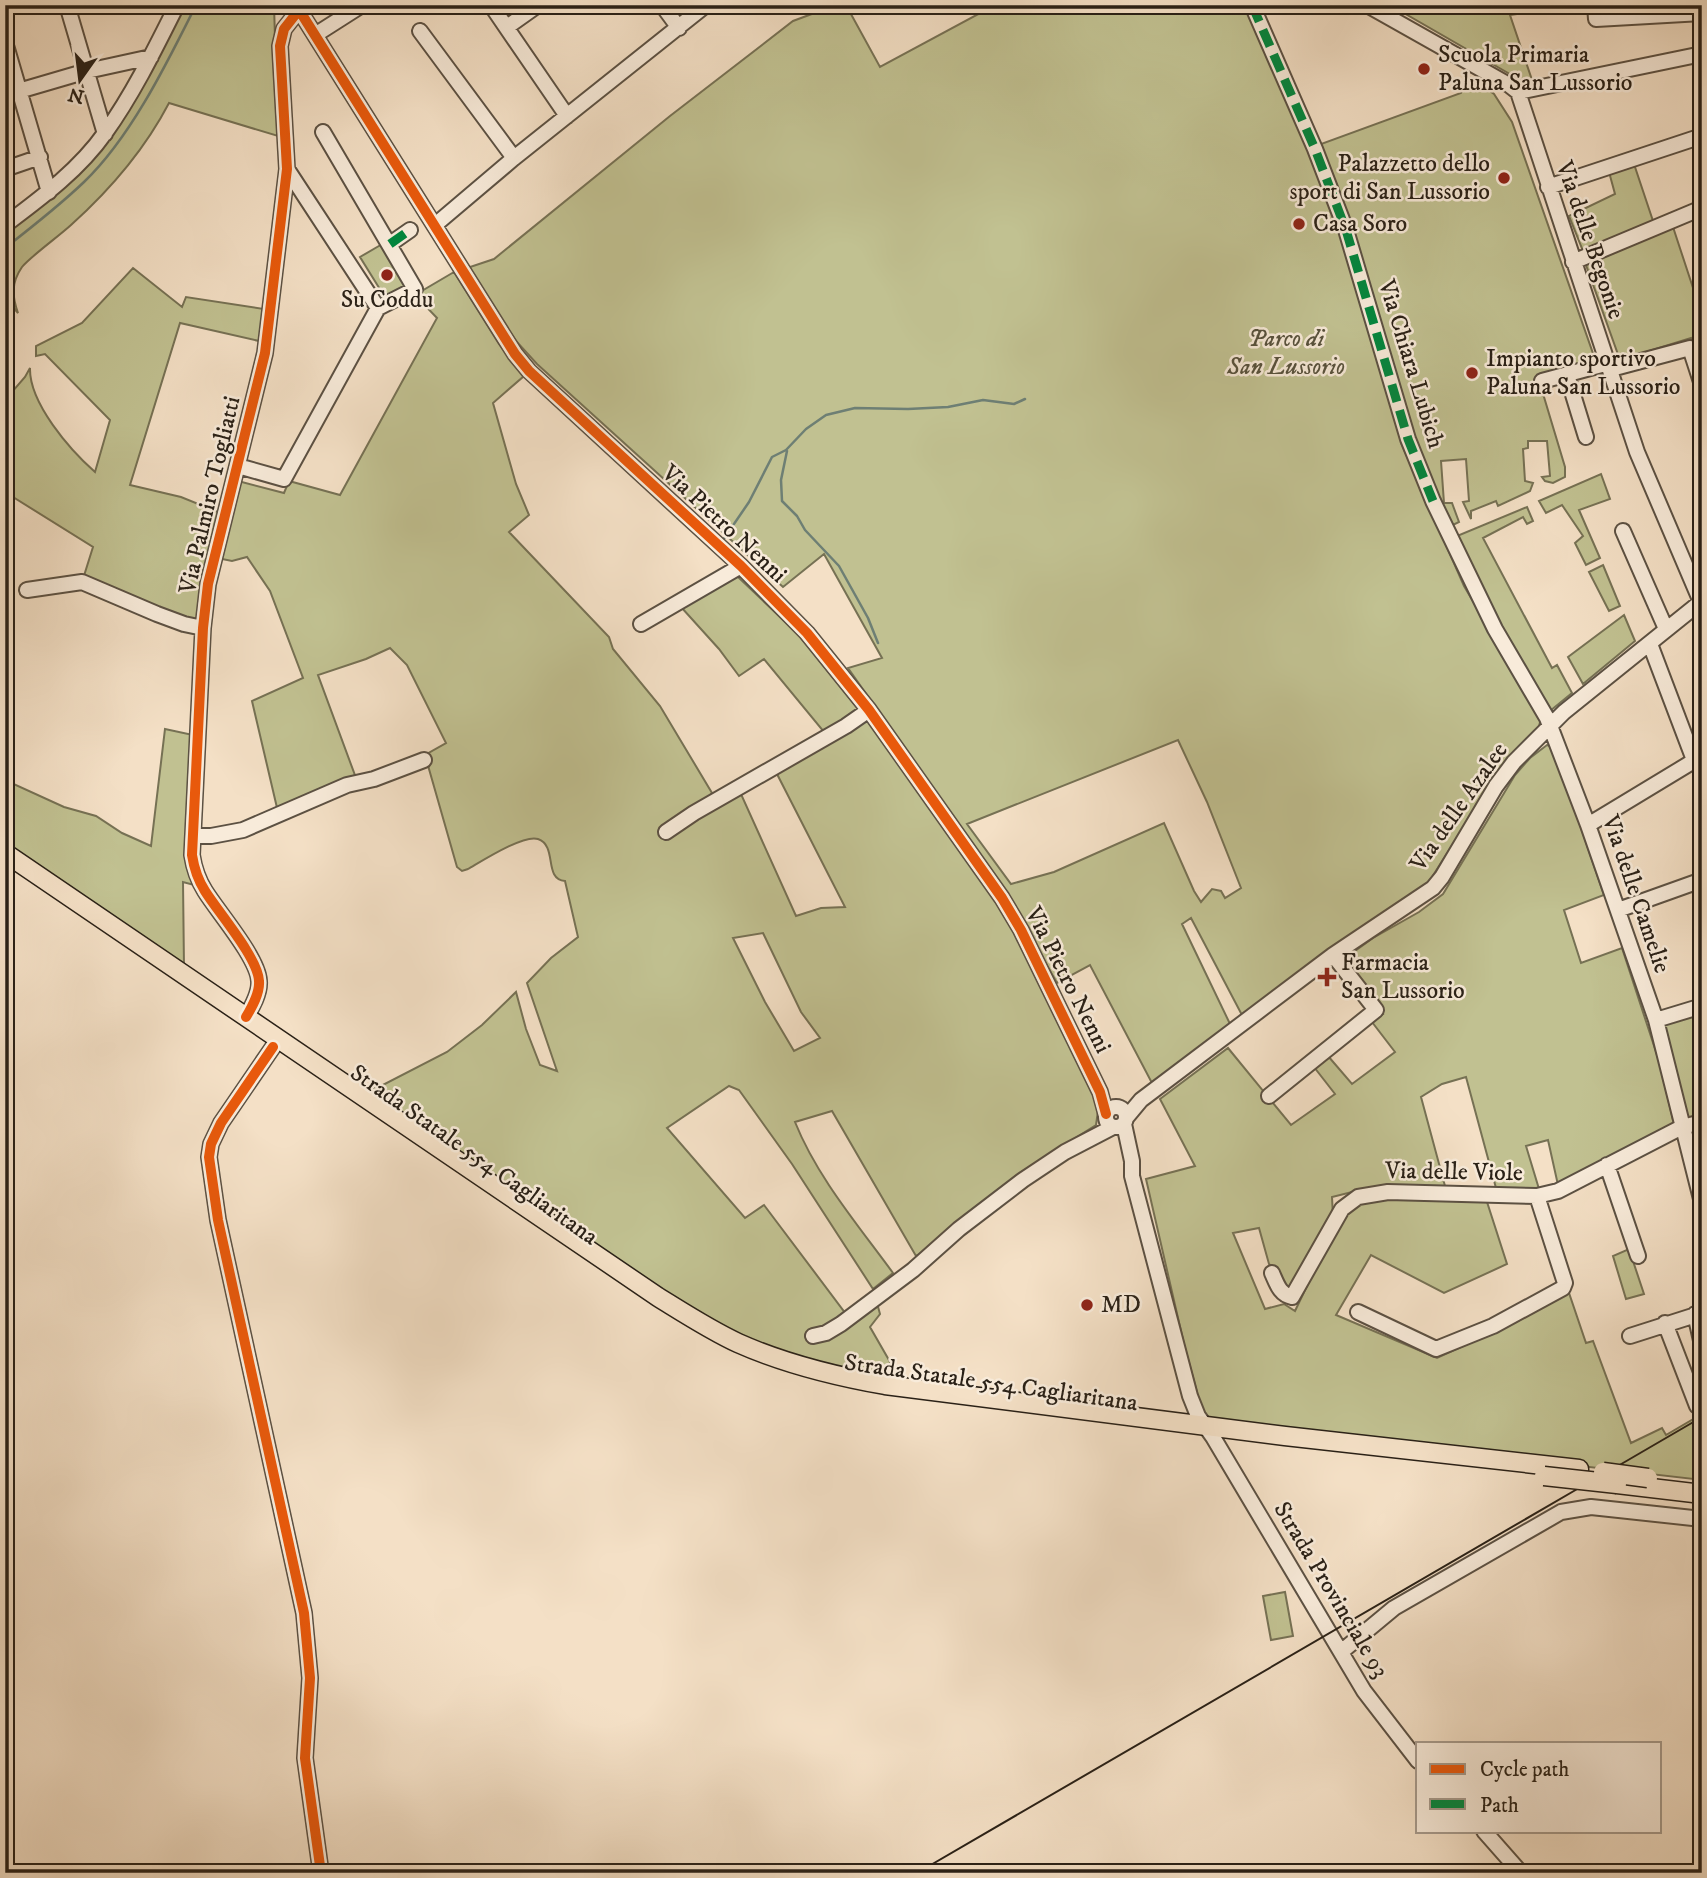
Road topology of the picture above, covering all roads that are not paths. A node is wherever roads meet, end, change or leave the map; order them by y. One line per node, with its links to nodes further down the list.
1 (67, 5): 20 (street)
2 (177, 5): 19 (street)
3 (362, 5): 16 (street)
4 (491, 5): 13 (street)
5 (538, 5): 13 (street)
6 (662, 5): 14 (street)
7 (706, 5): 14 (street)
8 (1252, 5): 56 (street, Via Chiara Lubich)
9 (1367, 5): 22 (street)
10 (1595, 5): 12 (street)
11 (297, 8): 16 (street, Via Pietro Nenni); 31 (street, Via Palmiro Togliatti)
12 (1702, 13)
13 (507, 27): 24 (street)
14 (679, 28): 24 (street)
15 (420, 31): 29 (street)
16 (315, 35): 36 (street, Via Pietro Nenni)
17 (5, 41): 21 (street)
18 (1702, 54): 22 (street)
19 (151, 57): 20 (street); 26 (street)
20 (87, 71): 21 (street); 26 (street)
21 (20, 91): 23 (street); 28 (street)
22 (1517, 92): 32 (street, Via delle Begonie)
23 (5, 95)
24 (567, 116): 29 (street)
25 (323, 132): 38 (street)
26 (105, 134): 33 (street)
27 (1702, 136): 32 (street)
28 (40, 157): 30 (street); 33 (street)
29 (514, 158): 36 (street)
30 (5, 169)
31 (287, 169): 40 (street); 52 (street, Via Palmiro Togliatti)
32 (1548, 187): 39 (street, Via delle Begonie)
33 (48, 192): 35 (street)
34 (1702, 208): 39 (street)
35 (5, 225)
36 (435, 225): 48 (street, Via Pietro Nenni)
37 (410, 230): 38 (street)
38 (390, 244): 40 (street)
39 (1573, 262): 41 (street, Via delle Begonie)
40 (378, 308): 46 (street)
41 (1610, 366): 42 (street); 44 (street); 50 (street, Via delle Begonie)
42 (1567, 375): 43 (street); 45 (street)
43 (1542, 381)
44 (1702, 384)
45 (1586, 437)
46 (245, 468)
47 (1623, 531): 53 (street)
48 (741, 566): 51 (street); 55 (street, Via Pietro Nenni)
49 (27, 590): 52 (street)
50 (1701, 602): 53 (street, Via delle Azalee)
51 (641, 624)
52 (203, 628): 61 (street, Via Palmiro Togliatti)
53 (1666, 629): 54 (street, Via delle Azalee)
54 (1650, 644): 56 (street, Via delle Azalee); 57 (street)
55 (869, 710): 60 (street); 72 (street, Via Pietro Nenni)
56 (1550, 726): 59 (street, Via delle Camelie); 66 (street, Via delle Azalee)
57 (1698, 758): 59 (street)
58 (424, 760): 61 (street)
59 (1588, 825): 65 (street, Via delle Camelie)
60 (666, 832)
61 (193, 836): 68 (street, Via Palmiro Togliatti)
62 (5, 853): 68 (main road, Strada Statale 554 Cagliaritana)
63 (5, 864): 70 (main road, Strada Statale 554 Cagliaritana)
64 (1702, 880): 65 (street)
65 (1618, 910): 69 (street, Via delle Camelie)
66 (1333, 955): 71 (street); 72 (street, Via delle Azalee)
67 (1702, 1006): 69 (street)
68 (246, 1017): 87 (main road, Strada Statale 554 Cagliaritana)
69 (1656, 1020): 74 (street, Via delle Camelie)
70 (273, 1047): 87 (main road, Strada Statale 554 Cagliaritana); 94 (street)
71 (1269, 1096)
72 (1116, 1118): 83 (street, Via delle Azalee); 87 (street)
73 (1702, 1122): 74 (street, Via delle Viole)
74 (1682, 1127): 75 (street, Via delle Viole); 77 (street, Via delle Camelie)
75 (1607, 1165): 76 (street, Via delle Viole); 78 (street)
76 (1537, 1196): 79 (street, Via delle Viole); 81 (street, Via delle Viole)
77 (1702, 1244)
78 (1638, 1256)
79 (1272, 1273)
80 (1699, 1308): 82 (street); 85 (street)
81 (1358, 1312)
82 (1665, 1323): 84 (street); 86 (street)
83 (813, 1336)
84 (1630, 1336)
85 (1702, 1345)
86 (1697, 1406)
87 (1209, 1431): 88 (main road, Strada Statale 554 Cagliaritana, bridge); 89 (main road, Strada Statale 554 Cagliaritana, bridge); 91 (street, Strada Provinciale 93)
88 (1702, 1485)
89 (1702, 1494)
90 (1702, 1519): 91 (street)
91 (1341, 1652): 92 (street, Strada Provinciale 93)
92 (1416, 1758)
93 (1485, 1832): 95 (street)
94 (321, 1873)
95 (1521, 1873)

